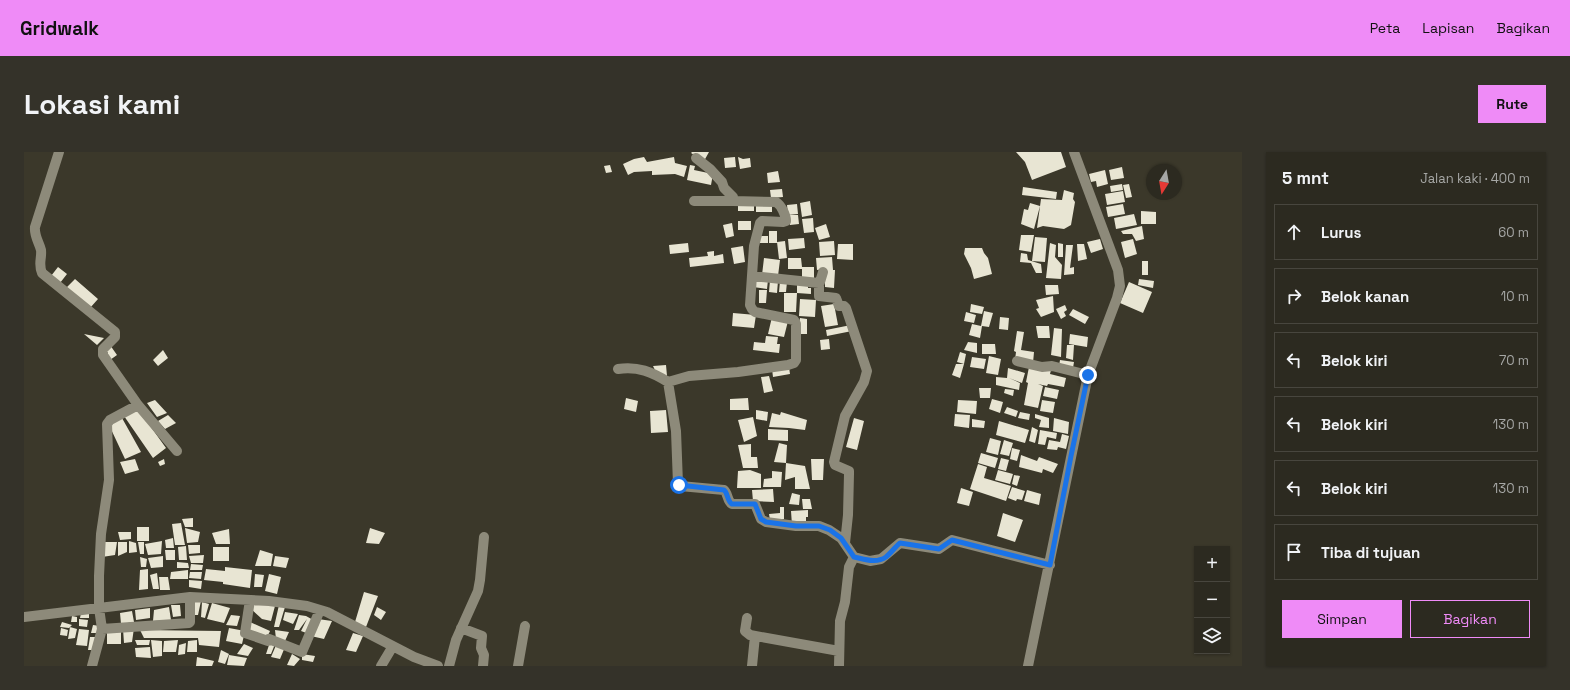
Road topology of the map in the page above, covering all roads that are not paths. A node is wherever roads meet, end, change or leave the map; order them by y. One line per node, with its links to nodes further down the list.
1 (59, 152): 13 (street)
2 (1074, 152): 11 (street)
3 (696, 158): 4 (street)
4 (733, 200): 5 (street); 7 (street)
5 (694, 201)
6 (823, 272): 8 (street)
7 (752, 276): 8 (street); 12 (street)
8 (819, 283): 16 (street)
9 (1017, 361): 11 (street)
10 (618, 369): 12 (street)
11 (1088, 375): 18 (street)
12 (668, 382): 16 (street)
13 (138, 405): 14 (street); 21 (street)
14 (177, 451)
15 (484, 537): 26 (street)
16 (845, 543): 17 (street)
17 (854, 557): 18 (street); 30 (street)
18 (1050, 565): 39 (street)
19 (190, 597): 20 (street); 21 (street); 27 (street)
20 (250, 600): 22 (street); 22 (street)
21 (99, 608): 23 (street); 27 (street)
22 (320, 610): 29 (street)
23 (24, 617)
24 (747, 618): 28 (street)
25 (525, 626): 36 (street)
26 (461, 628): 34 (street); 35 (street)
27 (102, 629): 31 (street)
28 (755, 636): 30 (street); 37 (street)
29 (393, 646): 32 (street); 33 (street)
30 (839, 650): 38 (street)
31 (92, 666)
32 (381, 666)
33 (438, 666)
34 (449, 666)
35 (483, 666)
36 (518, 666)
37 (752, 666)
38 (839, 666)
39 (1028, 666)

